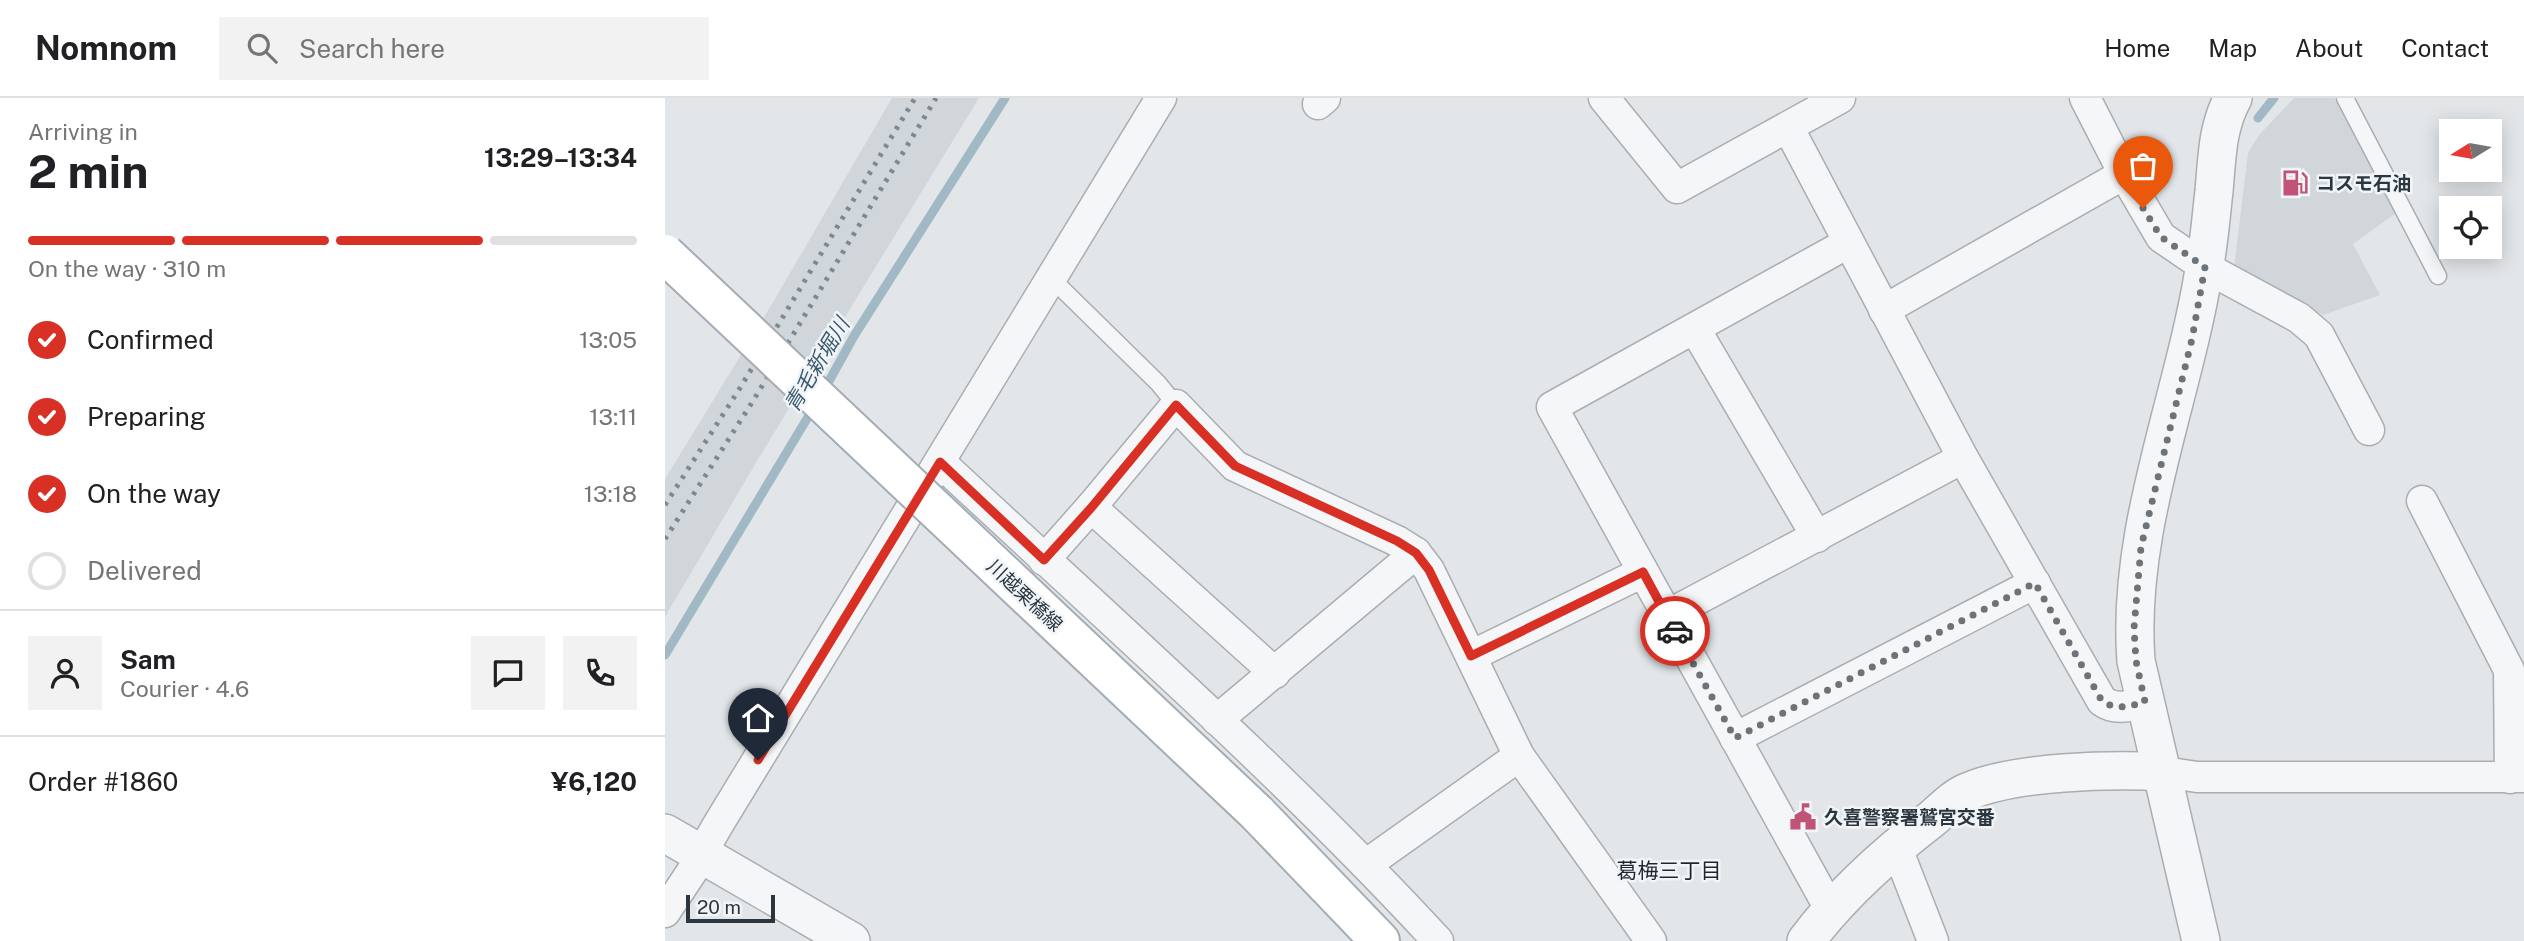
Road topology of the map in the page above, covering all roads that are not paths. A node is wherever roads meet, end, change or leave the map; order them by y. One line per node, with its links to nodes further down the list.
1 (1161, 98): 13 (street)
2 (1604, 98): 7 (street)
3 (1840, 98): 7 (street)
4 (2085, 98): 8 (street)
5 (2233, 98): 11 (street)
6 (2345, 98): 12 (lane)
7 (1788, 127): 9 (street)
8 (2124, 174): 11 (street); 14 (street)
9 (1848, 243): 14 (street); 15 (street)
10 (665, 254): 43 (main road, 川越栗橋線, bridge)
11 (2205, 267): 17 (street); 30 (street)
12 (2438, 275)
13 (1052, 279): 16 (lane); 19 (street)
14 (1884, 310): 18 (street)
15 (1695, 329): 22 (street); 25 (street)
16 (1176, 405): 21 (street); 23 (street)
17 (2369, 430)
18 (1963, 458): 22 (street); 26 (street)
19 (940, 462): 24 (street); 38 (street)
20 (2422, 501): 35 (street)
21 (1091, 508): 24 (street); 29 (street)
22 (1817, 537): 27 (street)
23 (1416, 553): 28 (street); 29 (street)
24 (1044, 560): 31 (street)
25 (1643, 572): 27 (street); 28 (street)
26 (2035, 583): 30 (street); 32 (street)
27 (1666, 616): 32 (street)
28 (1471, 656): 33 (street)
29 (1275, 673): 31 (street)
30 (2145, 702): 34 (street)
31 (1217, 720): 39 (street)
32 (1735, 738): 40 (street)
33 (1519, 756): 39 (street); 45 (street)
34 (2164, 772): 35 (street); 37 (street); 48 (street)
35 (2517, 778)
36 (665, 833): 38 (street)
37 (1896, 846): 40 (street); 47 (street)
38 (701, 854): 41 (street); 42 (street)
39 (1367, 864): 44 (street)
40 (1830, 909): 46 (street)
41 (665, 912)
42 (851, 941)
43 (1380, 941)
44 (1438, 941)
45 (1651, 941)
46 (1806, 941)
47 (1933, 941)
48 (2201, 941)

